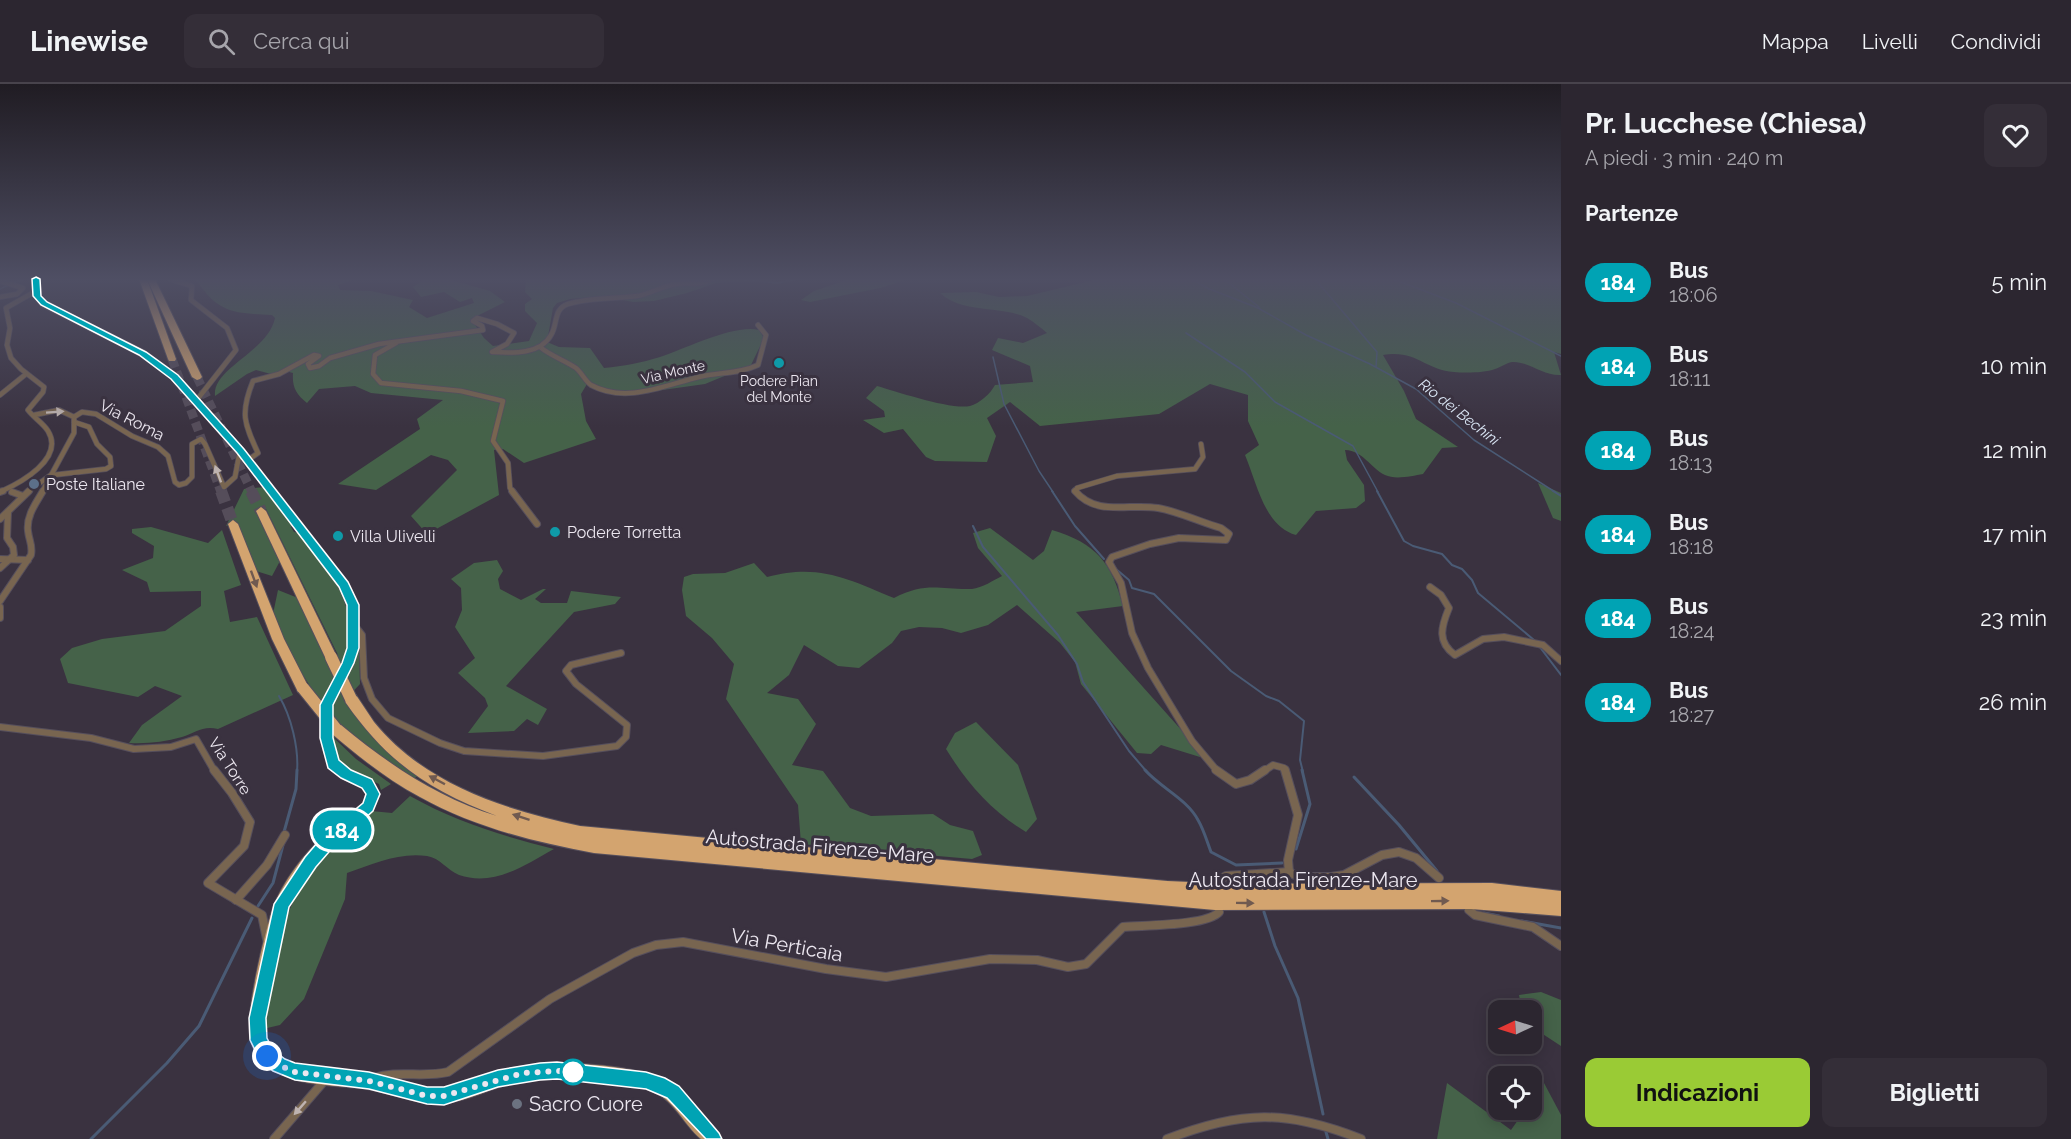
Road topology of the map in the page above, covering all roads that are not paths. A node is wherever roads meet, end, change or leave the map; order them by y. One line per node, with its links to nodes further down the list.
1 (11, 328): 10 (street)
2 (93, 328): 18 (main road)
3 (160, 328): 14 (highway)
4 (174, 328): 16 (highway)
5 (227, 328): 18 (street)
6 (483, 328): 11 (street)
7 (505, 328): 13 (street)
8 (556, 328): 13 (street)
9 (761, 328): 13 (street, Via Monte)
10 (8, 341): 12 (street); 15 (street)
11 (400, 341): 24 (street); 33 (street)
12 (0, 345)
13 (540, 347)
14 (172, 360)
15 (26, 374): 17 (street); 19 (street)
16 (197, 377)
17 (0, 395)
18 (196, 401): 24 (main road)
19 (34, 415): 20 (street, one-way to 20); 23 (street)
20 (74, 420): 22 (street); 24 (street, Via Roma, one-way to 20); 25 (street)
21 (1201, 444): 47 (street)
22 (65, 449): 23 (street); 25 (street)
23 (49, 450): 26 (street)
24 (244, 455): 42 (main road)
25 (53, 474): 28 (street); 35 (street)
26 (0, 492)
27 (12, 492): 28 (street)
28 (23, 496): 30 (street)
29 (261, 511): 50 (highway, Autostrada Firenze-Mare, one-way to 29, bridge)
30 (9, 512): 31 (street); 36 (street)
31 (0, 519)
32 (233, 524): 52 (highway, Autostrada Firenze-Mare, one-way to 52, bridge)
33 (537, 524)
34 (0, 559): 36 (street)
35 (28, 560): 36 (street); 39 (street)
36 (9, 561): 37 (street)
37 (0, 568)
38 (1430, 587): 44 (street)
39 (0, 601)
40 (0, 606): 41 (street)
41 (0, 616)
42 (354, 625): 43 (street); 56 (main road)
43 (621, 653)
44 (1561, 661)
45 (0, 727): 51 (street, Via Torre)
46 (285, 835): 51 (street)
47 (1289, 872): 48 (street); 49 (street)
48 (1439, 878)
49 (1221, 879)
50 (1561, 898)
51 (236, 900): 56 (street)
52 (1561, 908)
53 (1469, 910): 55 (street)
54 (1219, 912): 58 (street, Via Perticaia)
55 (1561, 946)
56 (270, 957): 57 (main road)
57 (327, 1077): 58 (main road); 59 (street, one-way to 59)
58 (369, 1081): 60 (main road)
59 (274, 1139)
60 (713, 1139)
61 (1167, 1139): 62 (street)
62 (1361, 1139)

